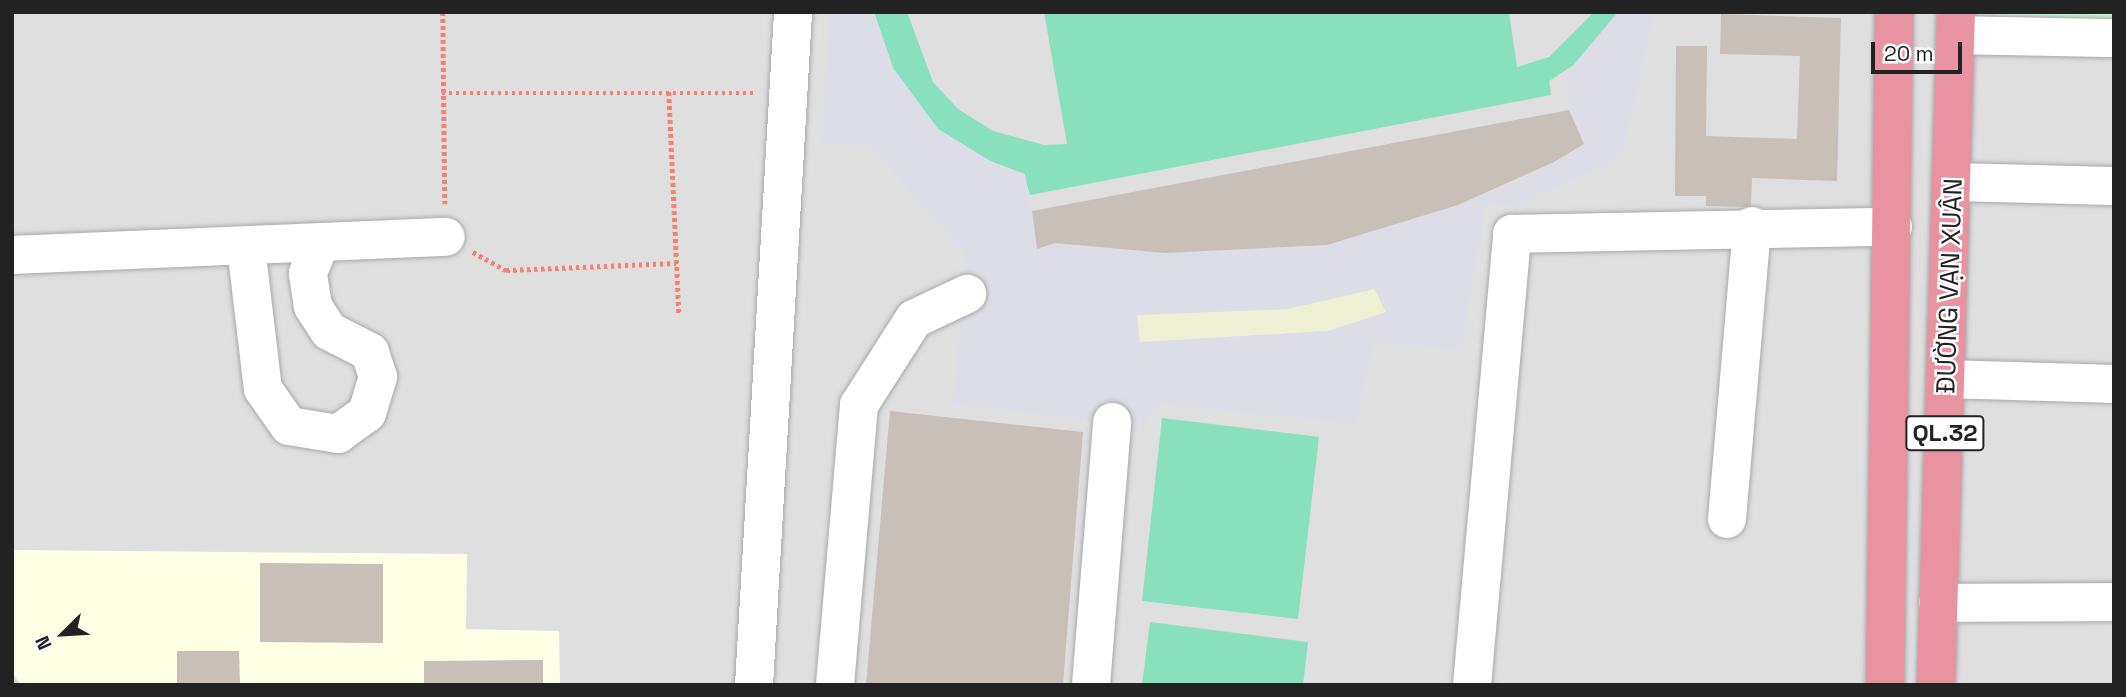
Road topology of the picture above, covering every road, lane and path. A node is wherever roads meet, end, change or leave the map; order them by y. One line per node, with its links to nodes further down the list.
1 (443, 12): 7 (path)
2 (793, 12): 8 (street)
3 (1894, 12): 12 (highway, QL.32)
4 (1956, 24): 5 (street); 9 (highway, ĐƯỜNG VẠN XUÂN / QL.32)
5 (2114, 38)
6 (669, 92): 7 (path); 8 (path); 17 (path)
7 (442, 93): 13 (path)
8 (787, 93): 27 (street)
9 (1953, 182): 10 (street); 21 (highway, ĐƯỜNG VẠN XUÂN / QL.32)
10 (2114, 186)
11 (1752, 226): 12 (street); 24 (street); 30 (street)
12 (1893, 227): 31 (highway, QL.32)
13 (446, 237): 14 (street)
14 (320, 244): 15 (street); 15 (street)
15 (246, 247): 16 (street)
16 (12, 255)
17 (677, 263): 18 (path); 20 (path)
18 (506, 270)
19 (967, 294): 28 (street)
20 (679, 313)
21 (1947, 379): 22 (street); 26 (highway, ĐƯỜNG VẠN XUÂN / QL.32)
22 (2114, 384)
23 (1112, 422): 29 (street)
24 (1727, 519)
25 (2114, 602): 26 (street)
26 (1938, 603): 32 (highway, ĐƯỜNG VẠN XUÂN / QL.32)
27 (754, 685)
28 (835, 685)
29 (1091, 685)
30 (1472, 685)
31 (1885, 685)
32 (1936, 685)

